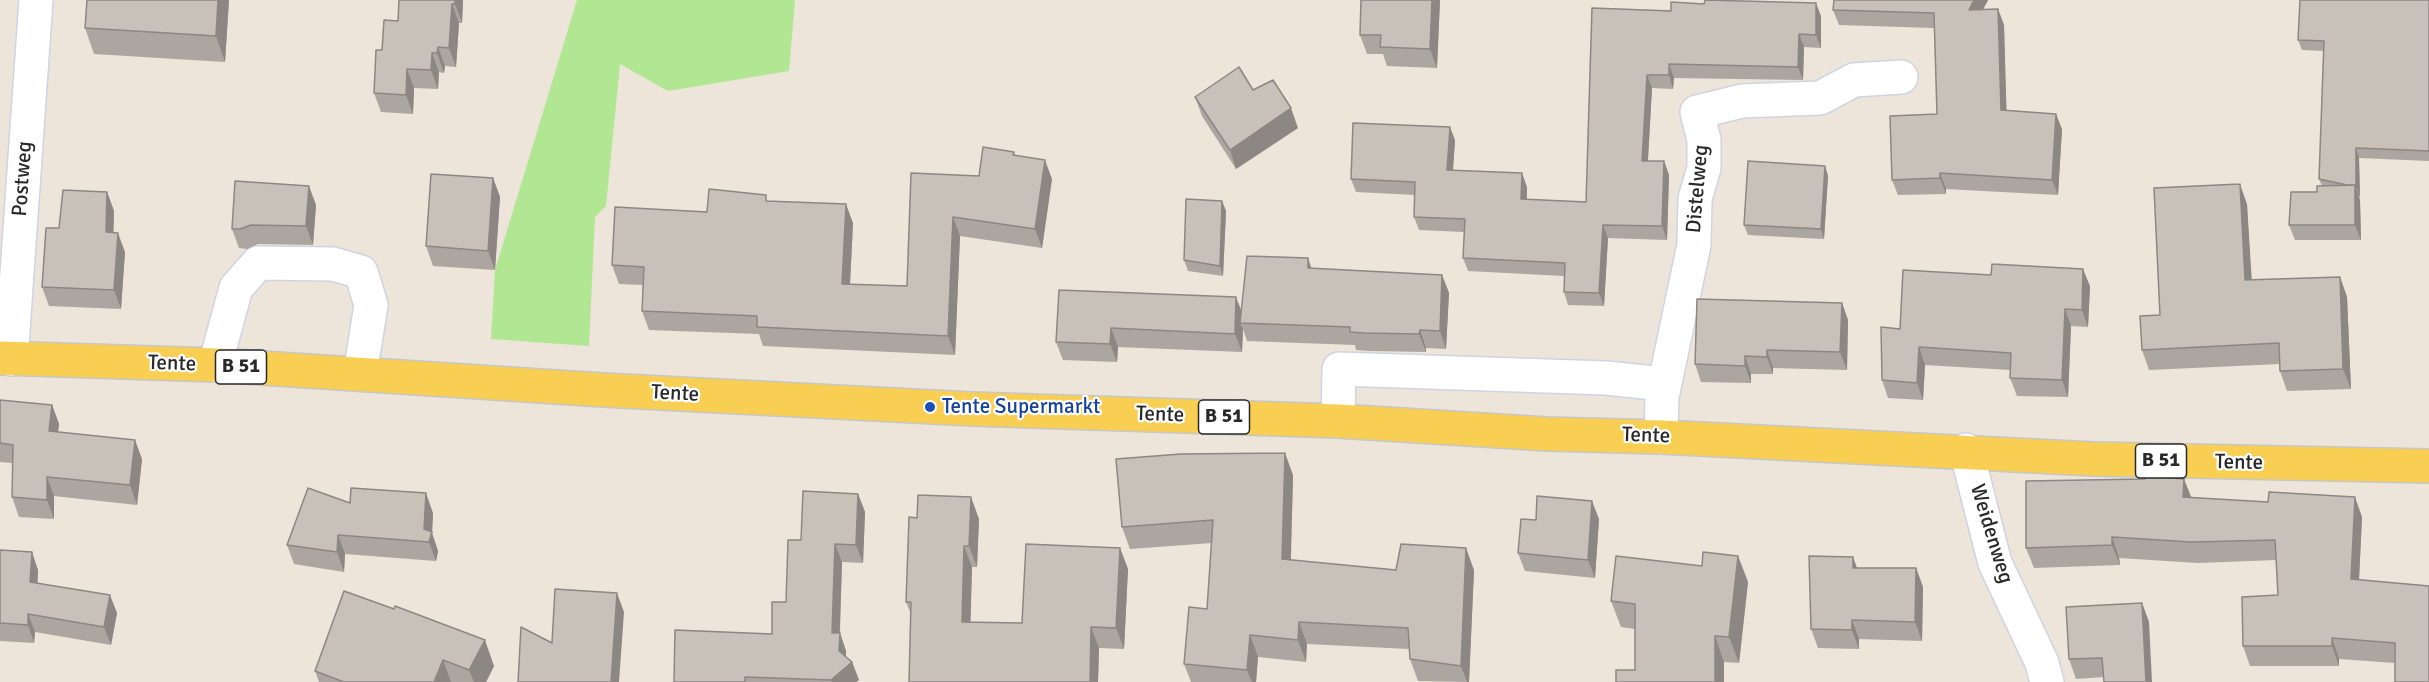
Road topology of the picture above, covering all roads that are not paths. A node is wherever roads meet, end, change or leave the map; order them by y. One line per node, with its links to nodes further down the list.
1 (36, 0): 3 (street, Postweg)
2 (1901, 77): 6 (street, Distelweg)
3 (5, 359): 4 (main road, Tente / B 51)
4 (215, 365): 5 (main road, Tente / B 51); 5 (street)
5 (360, 374): 7 (main road, Tente / B 51)
6 (1664, 384): 7 (street); 8 (street, Distelweg)
7 (1338, 421): 8 (main road, Tente / B 51)
8 (1661, 436): 9 (main road, Tente / B 51)
9 (1966, 450): 10 (main road, Tente / B 51); 11 (street, Weidenweg)
10 (2429, 466)
11 (2047, 682)

